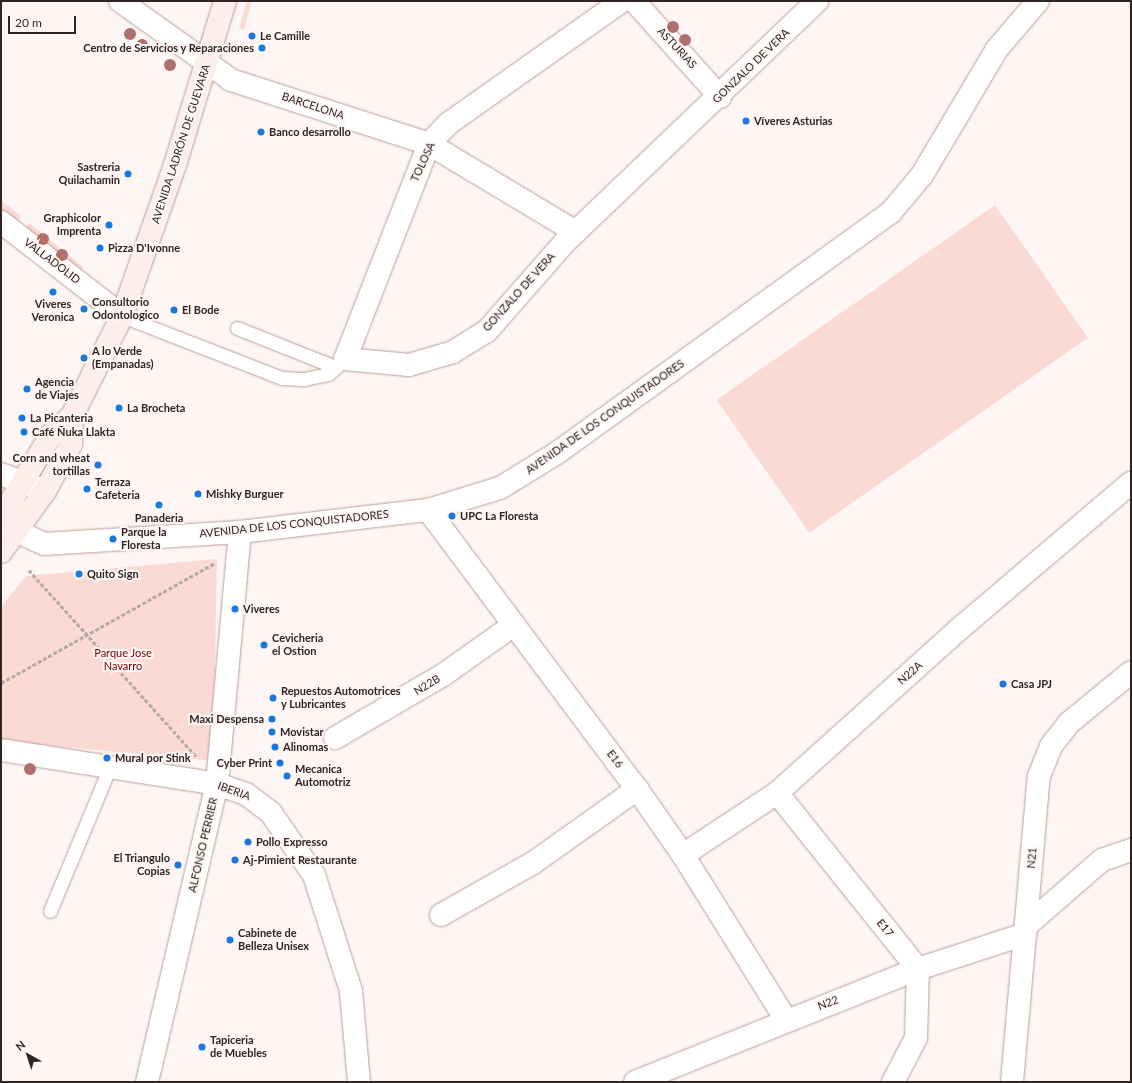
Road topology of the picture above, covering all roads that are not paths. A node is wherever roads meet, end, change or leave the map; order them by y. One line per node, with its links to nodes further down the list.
1 (120, 1): 7 (street, BARCELONA)
2 (225, 1): 7 (main road, AVENIDA LADRÓN DE GUEVARA)
3 (622, 1): 9 (street, TOLOSA)
4 (634, 1): 8 (street, ASTURIAS)
5 (817, 1): 8 (street, GONZALO DE VERA)
6 (1038, 1): 20 (street, AVENIDA DE LOS CONQUISTADORES)
7 (208, 62): 9 (street, BARCELONA); 12 (main road, AVENIDA LADRÓN DE GUEVARA)
8 (720, 97): 11 (street, GONZALO DE VERA)
9 (429, 144): 11 (street, BARCELONA); 14 (street, TOLOSA)
10 (1, 222): 12 (street, VALLADOLID)
11 (576, 232): 14 (street, GONZALO DE VERA)
12 (122, 316): 14 (lane); 15 (main road, AVENIDA LADRÓN DE GUEVARA)
13 (237, 328): 14 (lane)
14 (340, 363)
15 (72, 416): 17 (main road, AVENIDA LADRÓN DE GUEVARA); 19 (main road, AVENIDA LADRÓN DE GUEVARA)
16 (1, 474): 17 (street)
17 (25, 482): 19 (street); 21 (main road, AVENIDA LADRÓN DE GUEVARA)
18 (1131, 483): 32 (street, N22A)
19 (44, 491): 22 (main road, AVENIDA LADRÓN DE GUEVARA)
20 (428, 510): 23 (street, AVENIDA DE LOS CONQUISTADORES); 25 (street, E16)
21 (1, 518)
22 (9, 528): 23 (street, AVENIDA DE LOS CONQUISTADORES); 24 (main road, AVENIDA LADRÓN DE GUEVARA)
23 (240, 532): 30 (street, ALFONSO PERRIER)
24 (1, 552)
25 (514, 625): 27 (street, N22B); 31 (street, E16)
26 (1131, 672): 37 (street, N21)
27 (335, 738)
28 (1, 750): 29 (street, IBERIA)
29 (110, 768): 30 (street, IBERIA); 35 (lane)
30 (217, 784): 41 (street, ALFONSO PERRIER); 42 (street, IBERIA)
31 (637, 790): 34 (street, E16); 36 (street)
32 (777, 793): 34 (street, N22A); 38 (street, E17)
33 (1131, 850): 37 (street)
34 (683, 855): 39 (street, E16)
35 (50, 911)
36 (441, 915)
37 (1026, 930): 38 (street, N22); 45 (street, N21)
38 (918, 969): 39 (street, N22); 44 (street)
39 (786, 1020): 40 (street, N22)
40 (671, 1074): 43 (street, N22)
41 (147, 1082)
42 (358, 1082)
43 (635, 1082)
44 (893, 1082)
45 (1012, 1082)

